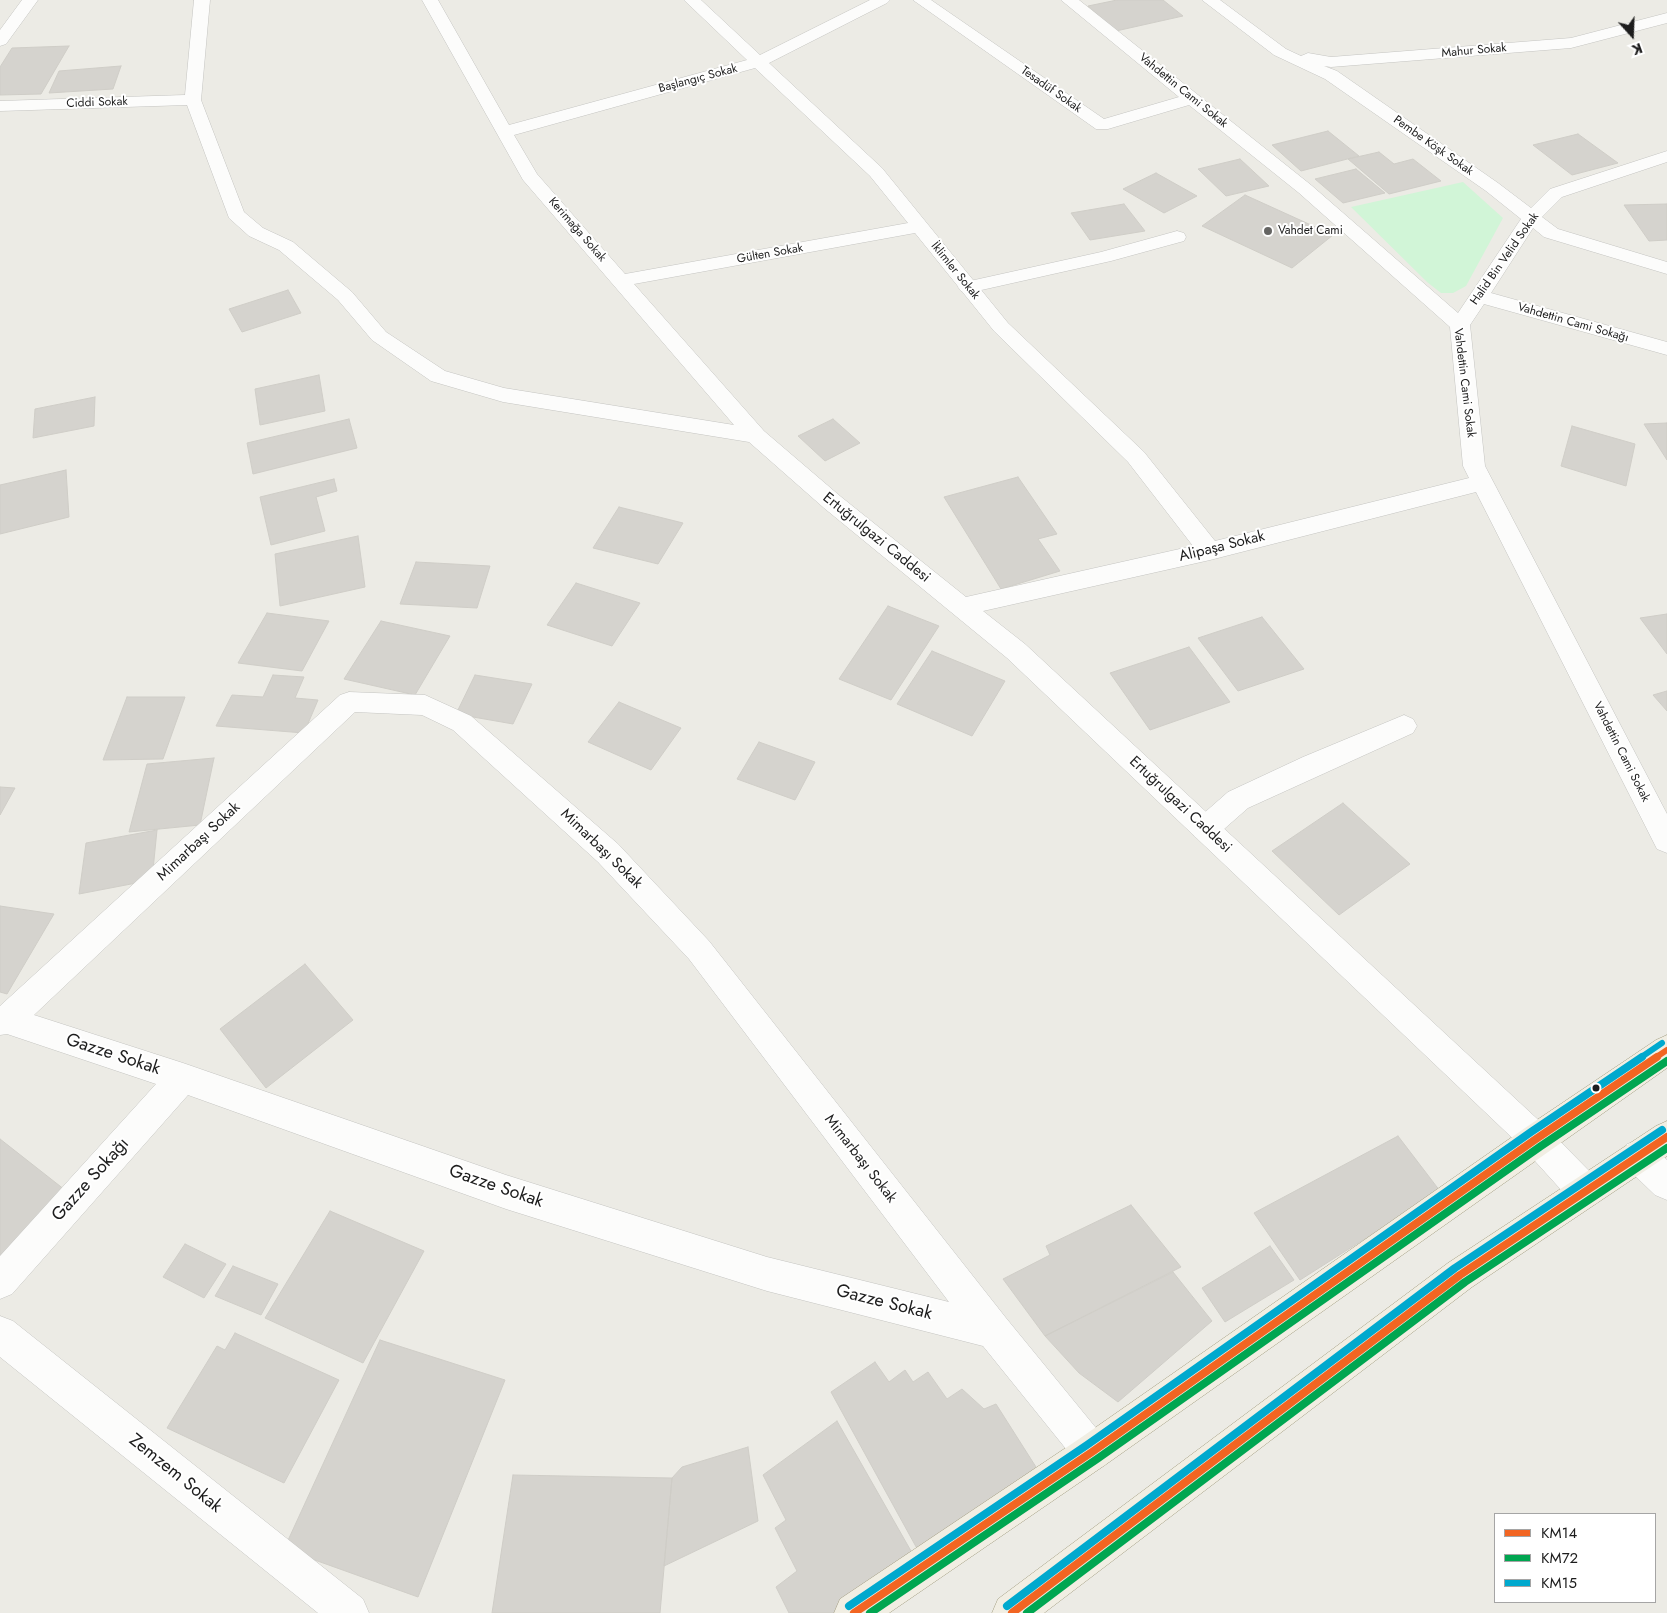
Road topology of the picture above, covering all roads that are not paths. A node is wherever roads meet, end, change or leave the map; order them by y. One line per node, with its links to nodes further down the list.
1 (30, 0): 10 (street)
2 (202, 0): 14 (street)
3 (430, 0): 16 (street, Kerimağa Sokak)
4 (692, 0): 12 (street, İklimler Sokak)
5 (882, 0): 12 (street, Başlangıç Sokak)
6 (921, 0): 13 (street, Tesadüf Sokak)
7 (1069, 0): 13 (street, Vahdettin Cami Sokak)
8 (1210, 0): 11 (street, Pembe Köşk Sokak)
9 (1667, 18): 11 (street, Mahur Sokak)
10 (0, 41)
11 (1280, 52): 18 (street, Pembe Köşk Sokak)
12 (758, 62): 16 (street, Başlangıç Sokak); 19 (street, İklimler Sokak)
13 (1193, 98): 25 (street, Vahdettin Cami Sokak)
14 (193, 100): 15 (street, Ciddi Sokak); 27 (street)
15 (0, 106)
16 (504, 132): 22 (street, Kerimağa Sokak)
17 (1667, 156): 18 (street, Halid Bin Velid Sokak)
18 (1531, 218): 21 (street, Pembe Köşk Sokak); 24 (street, Halid Bin Velid Sokak)
19 (919, 227): 22 (street, Gülten Sokak); 23 (street, İklimler Sokak)
20 (1177, 237): 23 (street)
21 (1667, 268)
22 (622, 280): 27 (street, Kerimağa Sokak)
23 (968, 287): 29 (street, İklimler Sokak)
24 (1479, 296): 25 (street, Halid Bin Velid Sokak); 26 (street, Vahdettin Cami Sokağı)
25 (1460, 325): 28 (street, Vahdettin Cami Sokak)
26 (1667, 349)
27 (756, 436): 30 (street, Ertuğrulgazi Caddesi)
28 (1482, 483): 29 (street, Alipaşa Sokak); 33 (street, Vahdettin Cami Sokak)
29 (1210, 551): 30 (street, Alipaşa Sokak)
30 (961, 607): 32 (street, Ertuğrulgazi Caddesi)
31 (1404, 726): 32 (street)
32 (1205, 828): 37 (street, Ertuğrulgazi Caddesi)
33 (1667, 841)
34 (4, 1021): 36 (street, Gazze Sokak); 42 (street, Mimarbaşı Sokak)
35 (1667, 1050): 37 (main road)
36 (183, 1078): 41 (street, Gazze Sokağı); 42 (street, Gazze Sokak)
37 (1536, 1139): 40 (street, Ertuğrulgazi Caddesi); 44 (main road)
38 (1653, 1147): 39 (street); 40 (main road)
39 (1667, 1182)
40 (1585, 1191): 47 (main road)
41 (0, 1282)
42 (992, 1331): 44 (street, Mimarbaşı Sokak)
43 (0, 1334): 45 (street, Zemzem Sokak)
44 (1092, 1452): 46 (main road)
45 (349, 1613)
46 (854, 1613)
47 (1012, 1613)

